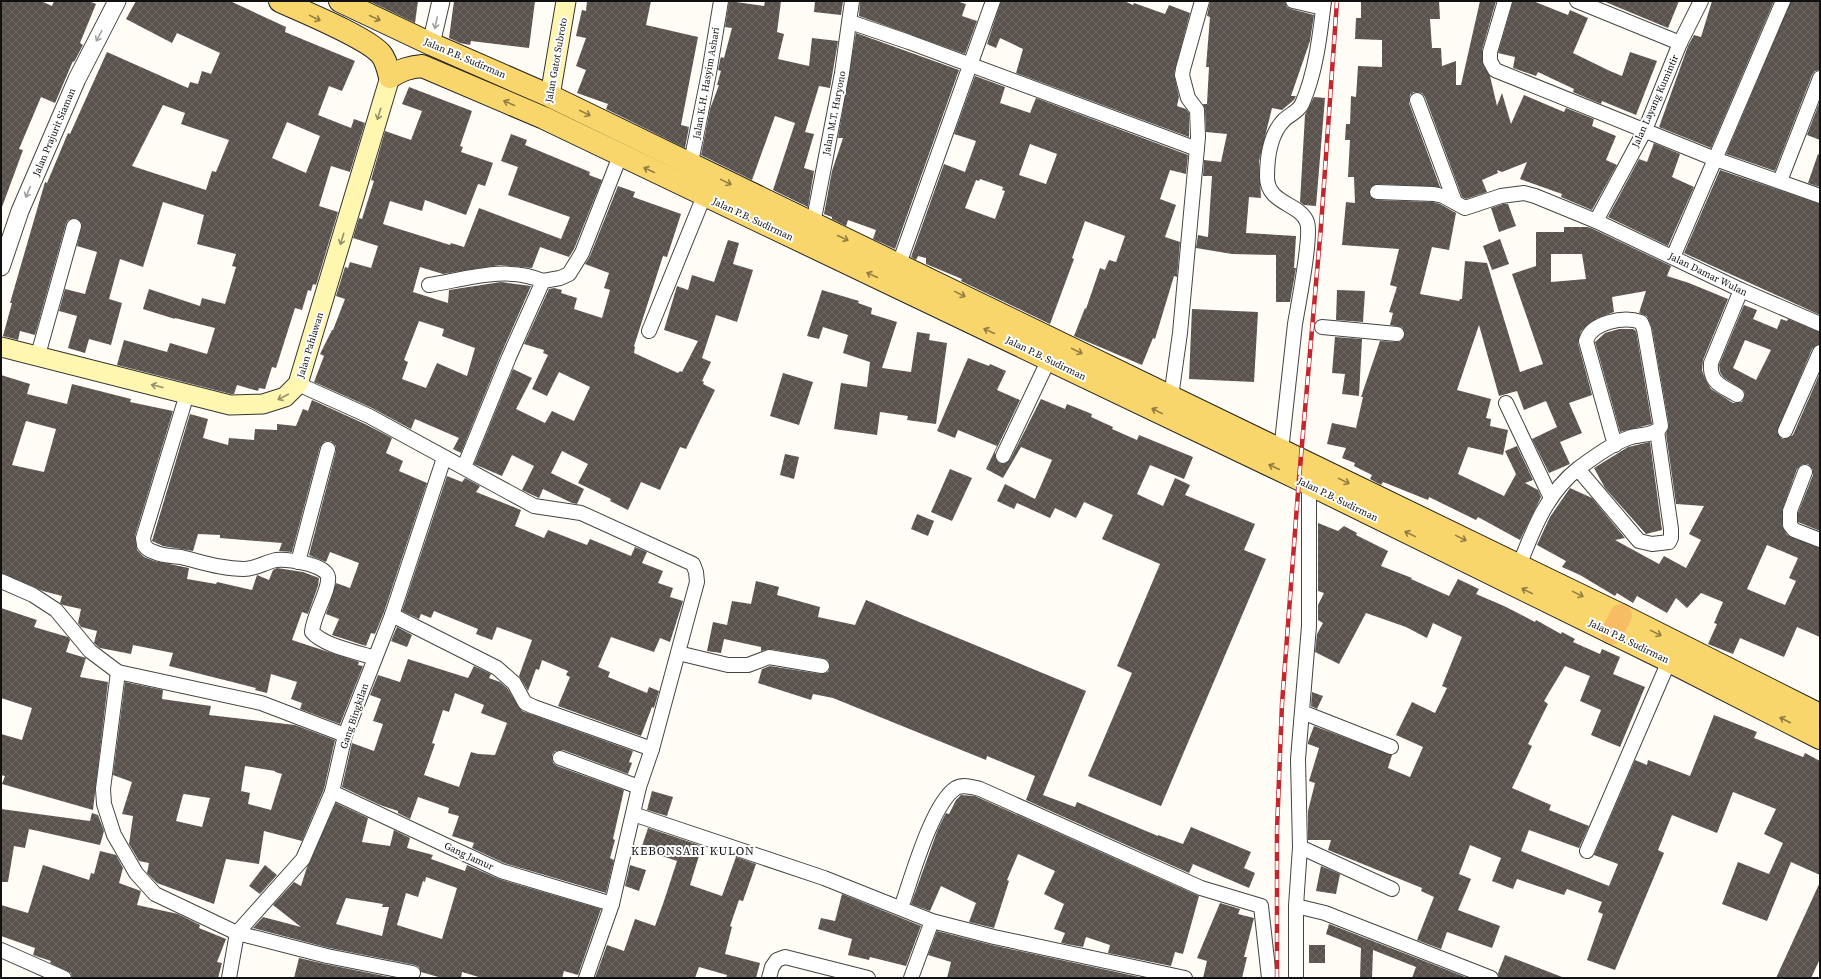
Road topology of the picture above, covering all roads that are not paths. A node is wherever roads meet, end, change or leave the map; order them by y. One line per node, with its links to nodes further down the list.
1 (117, 1): 41 (street, Jalan Prajurit Siaman, one-way to 41)
2 (280, 1): 20 (main road, one-way to 20)
3 (340, 1): 17 (main road, Jalan P.B. Sudirman, one-way to 17)
4 (440, 1): 17 (street, one-way to 17)
5 (566, 1): 22 (main road, Jalan Gatot Subroto)
6 (721, 1): 29 (street, Jalan K.H. Hasyim Ashari)
7 (852, 1): 16 (street, Jalan M.T. Haryono)
8 (993, 1): 19 (street)
9 (1202, 1): 26 (street)
10 (1292, 1): 15 (street)
11 (1504, 1): 25 (street)
12 (1577, 1): 18 (street)
13 (1701, 1): 18 (street, Jalan Layang Kumintir)
14 (1782, 1): 28 (street)
15 (1323, 5): 62 (street)
16 (850, 22): 19 (street); 37 (street, Jalan M.T. Haryono)
17 (431, 44): 22 (main road, Jalan P.B. Sudirman)
18 (1680, 44): 25 (street, Jalan Layang Kumintir)
19 (971, 66): 26 (street); 40 (street)
20 (390, 77): 24 (main road, Jalan P.B. Sudirman, one-way to 20); 53 (main road, Jalan Pahlawan, one-way to 53)
21 (1820, 78): 30 (street)
22 (550, 96): 24 (street, Jalan Gatot Subroto); 29 (main road, Jalan P.B. Sudirman, one-way to 29)
23 (1417, 100): 35 (street)
24 (544, 118): 27 (main road, Jalan P.B. Sudirman)
25 (1645, 130): 28 (street); 36 (street, Jalan Layang Kumintir)
26 (1197, 148): 56 (street)
27 (620, 156): 31 (main road, Jalan P.B. Sudirman, one-way to 27); 42 (street)
28 (1715, 159): 30 (street); 39 (street)
29 (691, 165): 31 (street, Jalan K.H. Hasyim Ashari); 37 (main road, Jalan P.B. Sudirman, one-way to 37)
30 (1780, 182): 34 (street)
31 (684, 186): 33 (main road, Jalan P.B. Sudirman)
32 (1377, 192): 35 (street, Jalan Damar Wulan)
33 (704, 196): 47 (street); 52 (main road, Jalan P.B. Sudirman, one-way to 33)
34 (1820, 196)
35 (1455, 202): 36 (street, Jalan Damar Wulan)
36 (1596, 221): 39 (street, Jalan Damar Wulan)
37 (813, 224): 40 (main road, Jalan P.B. Sudirman, one-way to 40)
38 (74, 226): 51 (street)
39 (1673, 257): 44 (street, Jalan Damar Wulan)
40 (899, 264): 56 (main road, Jalan P.B. Sudirman, one-way to 56)
41 (1, 267)
42 (543, 281): 43 (street); 65 (street)
43 (428, 285)
44 (1741, 290): 45 (street, Jalan Damar Wulan); 55 (street)
45 (1820, 324)
46 (1322, 327): 48 (street)
47 (649, 331)
48 (1397, 334)
49 (1, 347): 51 (main road, Jalan Pahlawan)
50 (1820, 352): 58 (street)
51 (38, 356): 54 (main road, Jalan Pahlawan, one-way to 51)
52 (1049, 359): 63 (street); 68 (main road, Jalan P.B. Sudirman, one-way to 52)
53 (298, 384): 54 (main road, Jalan Pahlawan, one-way to 54); 64 (street)
54 (187, 394): 71 (street)
55 (1737, 395)
56 (1171, 397): 62 (main road, Jalan P.B. Sudirman)
57 (1506, 403): 69 (street)
58 (1785, 431)
59 (1657, 432): 60 (street); 60 (street); 66 (street)
60 (1615, 445): 66 (street)
61 (328, 449): 71 (street)
62 (1281, 451): 72 (main road, Jalan P.B. Sudirman, one-way to 72)
63 (1003, 456)
64 (444, 458): 65 (street); 74 (street, Gang Bingkilan)
65 (464, 467): 76 (street)
66 (1578, 469): 69 (street)
67 (1805, 472): 70 (street)
68 (1309, 485): 75 (main road, Jalan P.B. Sudirman, one-way to 68); 81 (street)
69 (1551, 498): 72 (street)
70 (1820, 540)
71 (298, 562): 77 (street)
72 (1519, 566): 75 (main road, Jalan P.B. Sudirman, one-way to 75)
73 (1, 581): 80 (street)
74 (392, 615): 77 (street, Gang Bingkilan); 86 (street)
75 (1617, 624): 78 (main road, Jalan P.B. Sudirman); 82 (main road, Jalan P.B. Sudirman, one-way to 82)
76 (678, 653): 79 (street); 86 (street)
77 (376, 658): 83 (street, Gang Bingkilan)
78 (1669, 661): 84 (main road, Jalan P.B. Sudirman, one-way to 78); 92 (street)
79 (822, 666)
80 (118, 672): 83 (street); 98 (street)
81 (1302, 712): 85 (street); 91 (street)
82 (1820, 715)
83 (346, 735): 89 (street, Gang Bingkilan)
84 (1820, 738)
85 (1391, 747)
86 (652, 749): 88 (street)
87 (560, 758): 88 (street)
88 (639, 787): 90 (street)
89 (332, 792): 94 (street, Gang Jamur); 98 (street, Gang Bingkilan)
90 (633, 814): 94 (street); 96 (street)
91 (1300, 847): 93 (street); 95 (street)
92 (1587, 851)
93 (1392, 889)
94 (612, 904): 103 (street)
95 (1302, 907): 109 (street); 110 (street)
96 (901, 908): 97 (street); 108 (street)
97 (932, 921): 106 (street); 107 (street)
98 (237, 933): 100 (street); 102 (street)
99 (1, 950): 101 (street)
100 (414, 973)
101 (64, 978)
102 (229, 978)
103 (586, 978)
104 (769, 978): 105 (street)
105 (868, 978)
106 (911, 978)
107 (1185, 978)
108 (1269, 978)
109 (1296, 978)
110 (1491, 978)

